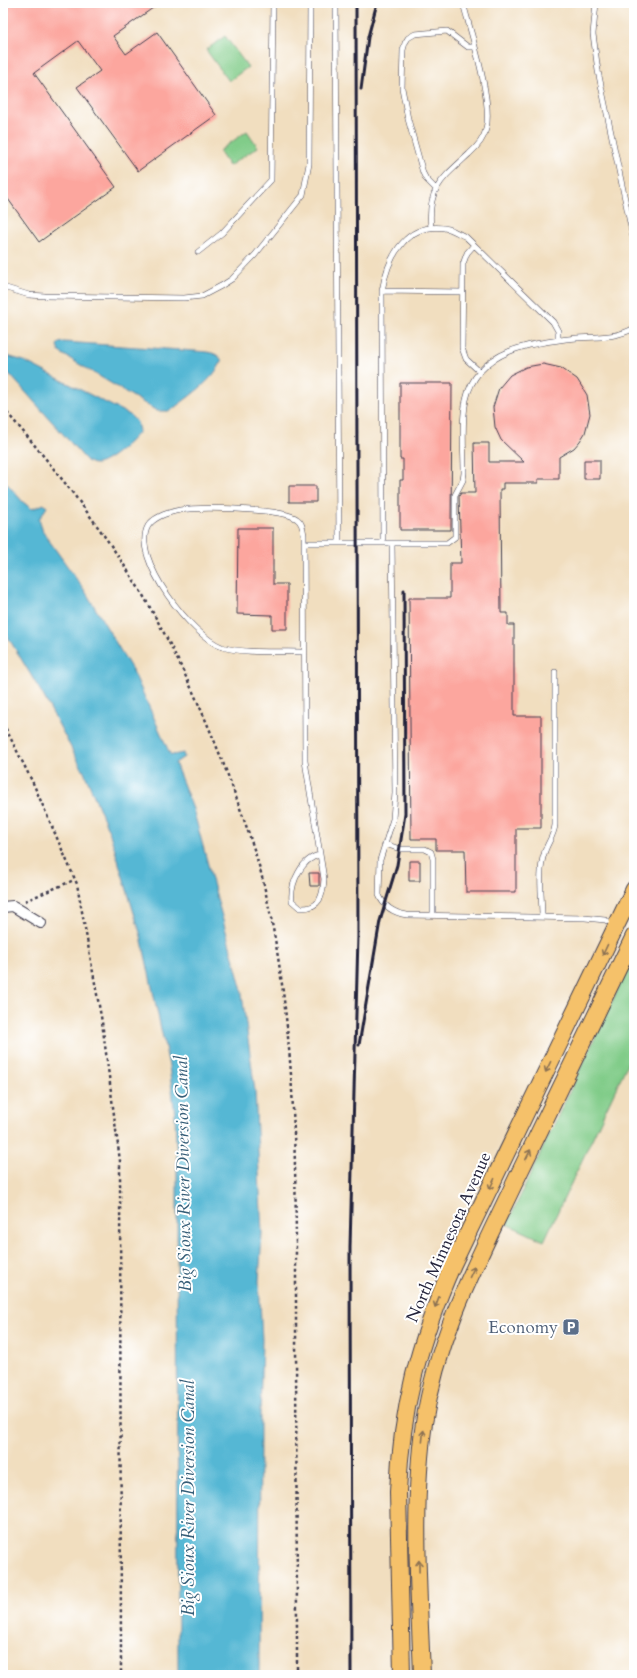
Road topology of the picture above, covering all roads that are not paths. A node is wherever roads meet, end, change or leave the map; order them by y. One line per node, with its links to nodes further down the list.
1 (273, 3): 11 (lane)
2 (310, 3): 12 (lane)
3 (336, 3): 19 (lane)
4 (463, 3): 6 (lane)
5 (596, 3): 9 (lane)
6 (474, 46): 7 (lane); 7 (lane)
7 (436, 189): 8 (lane)
8 (431, 228): 10 (lane); 13 (lane)
9 (634, 242)
10 (474, 245): 14 (lane); 16 (lane)
11 (198, 252)
12 (3, 287)
13 (382, 291): 14 (lane); 20 (lane)
14 (463, 292): 17 (lane)
15 (634, 328): 16 (lane)
16 (558, 340): 17 (lane)
17 (480, 372): 21 (lane)
18 (304, 543): 19 (lane); 22 (lane); 22 (lane)
19 (339, 543): 20 (lane)
20 (384, 543): 21 (lane)
21 (392, 543): 24 (lane)
22 (304, 652): 25 (lane)
23 (555, 672): 29 (lane)
24 (384, 844): 28 (lane); 28 (lane)
25 (320, 855): 25 (lane)
26 (634, 889): 31 (main road, North Minnesota Avenue)
27 (8, 907): 30 (street)
28 (433, 915): 29 (lane)
29 (542, 917): 31 (lane)
30 (41, 923)
31 (616, 926): 34 (main road, North Minnesota Avenue, one-way to 34)
32 (634, 936): 33 (main road, one-way to 32)
33 (419, 1594): 35 (main road); 36 (main road)
34 (402, 1675)
35 (422, 1675)
36 (432, 1675)

